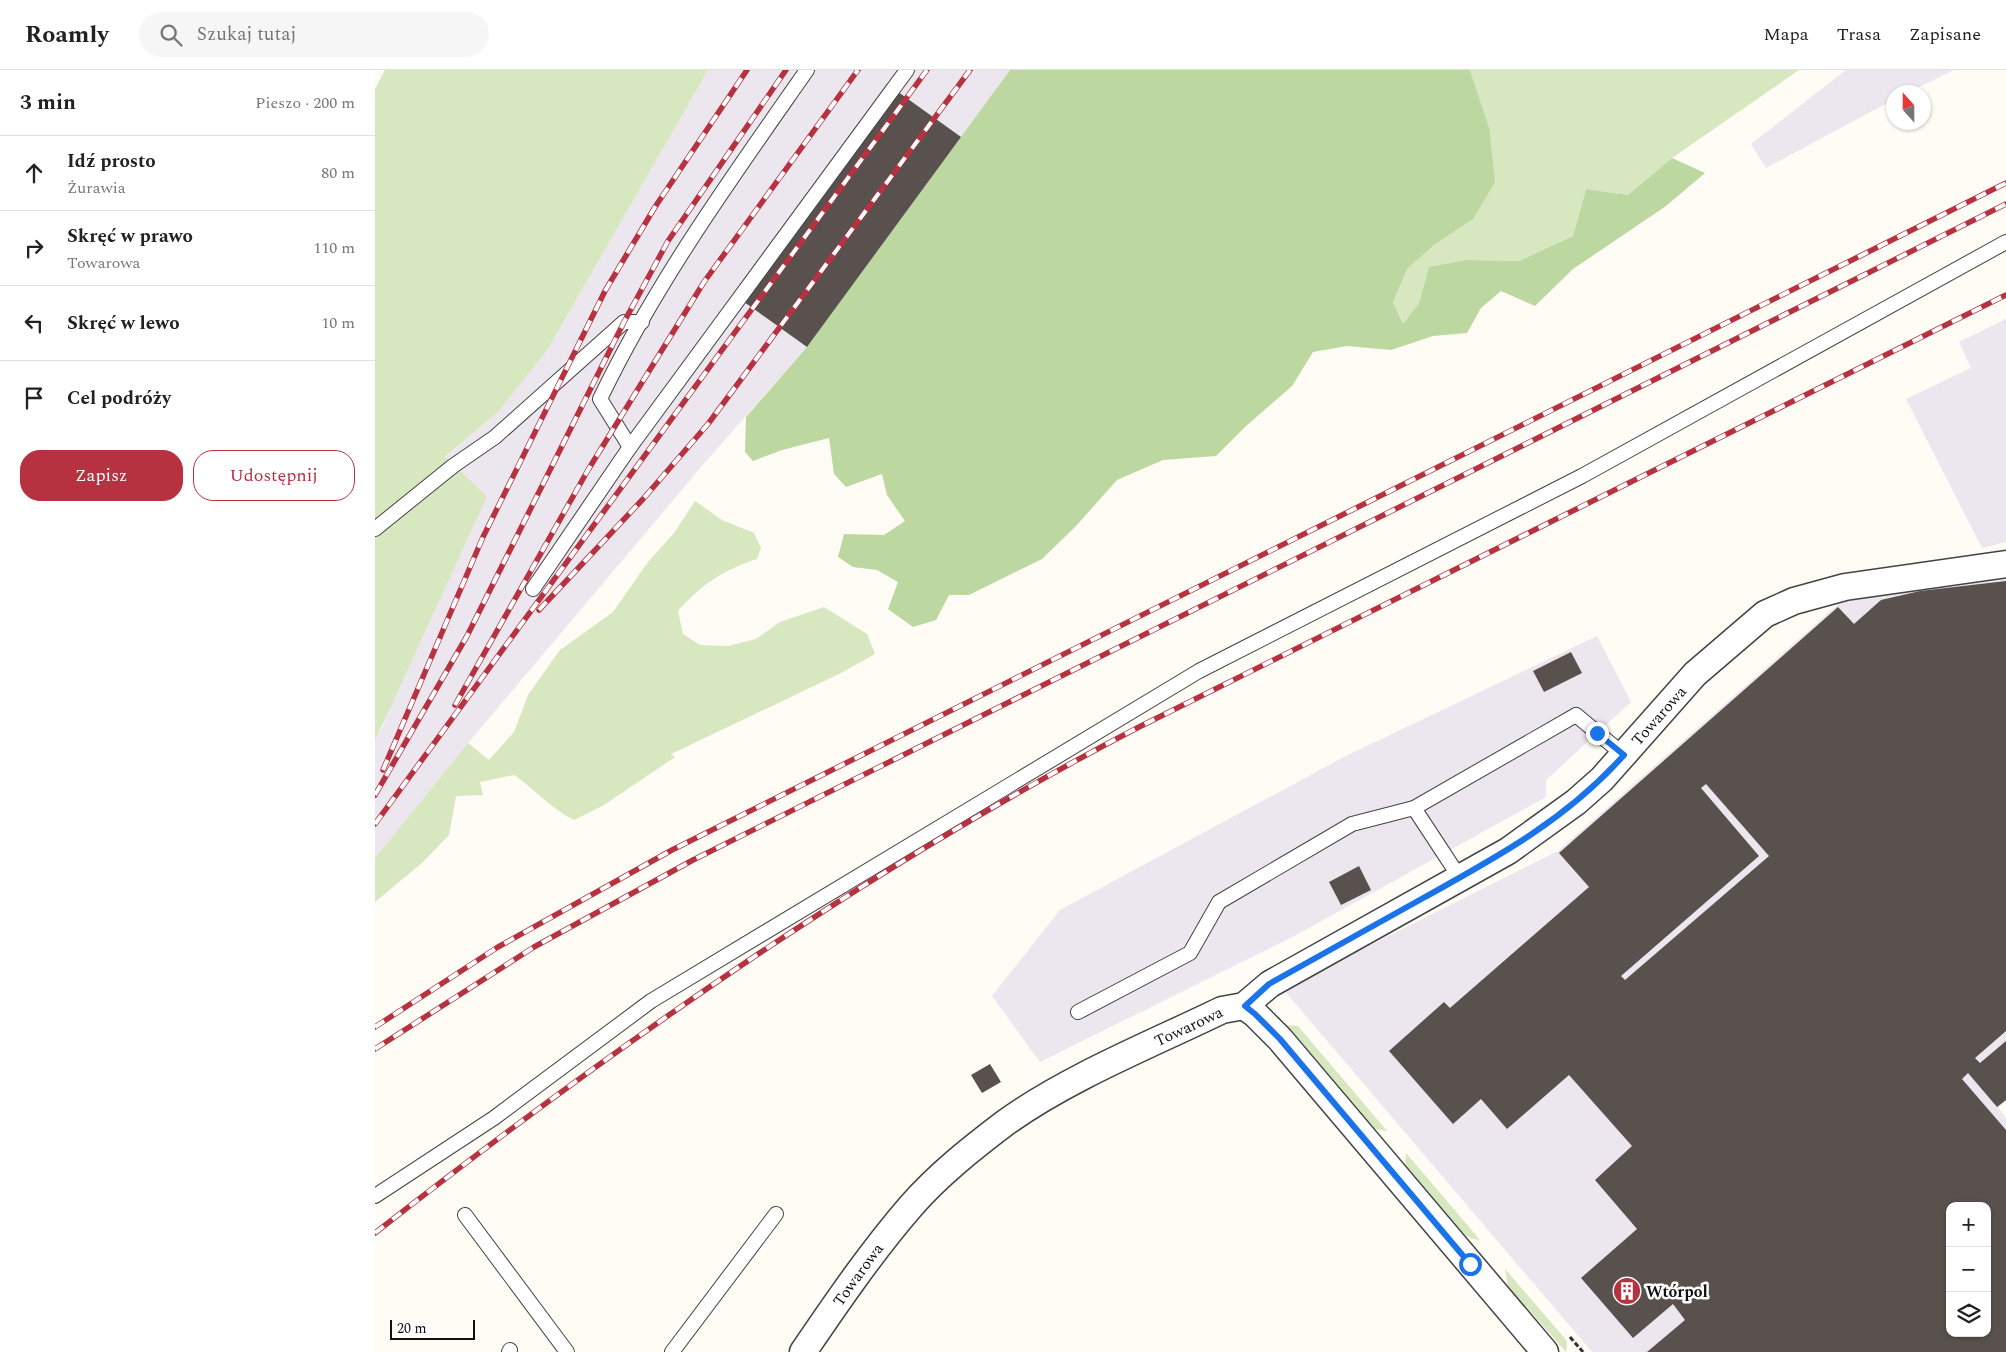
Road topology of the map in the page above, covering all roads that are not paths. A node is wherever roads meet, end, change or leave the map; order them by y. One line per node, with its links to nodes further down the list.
1 (807, 70): 4 (lane)
2 (907, 70): 5 (lane)
3 (2006, 242): 14 (lane)
4 (642, 322): 5 (lane); 6 (lane)
5 (630, 447): 8 (lane)
6 (375, 529)
7 (2006, 564): 9 (street, Towarowa)
8 (533, 589)
9 (1624, 755): 10 (lane); 11 (street, Towarowa)
10 (1414, 808): 11 (lane); 13 (lane)
11 (1460, 878): 12 (street, Towarowa)
12 (1245, 1006): 19 (street, Towarowa); 20 (street)
13 (1078, 1012)
14 (375, 1196)
15 (776, 1214): 18 (lane)
16 (465, 1215): 17 (lane)
17 (567, 1352)
18 (673, 1352)
19 (803, 1352)
20 (1545, 1352)

